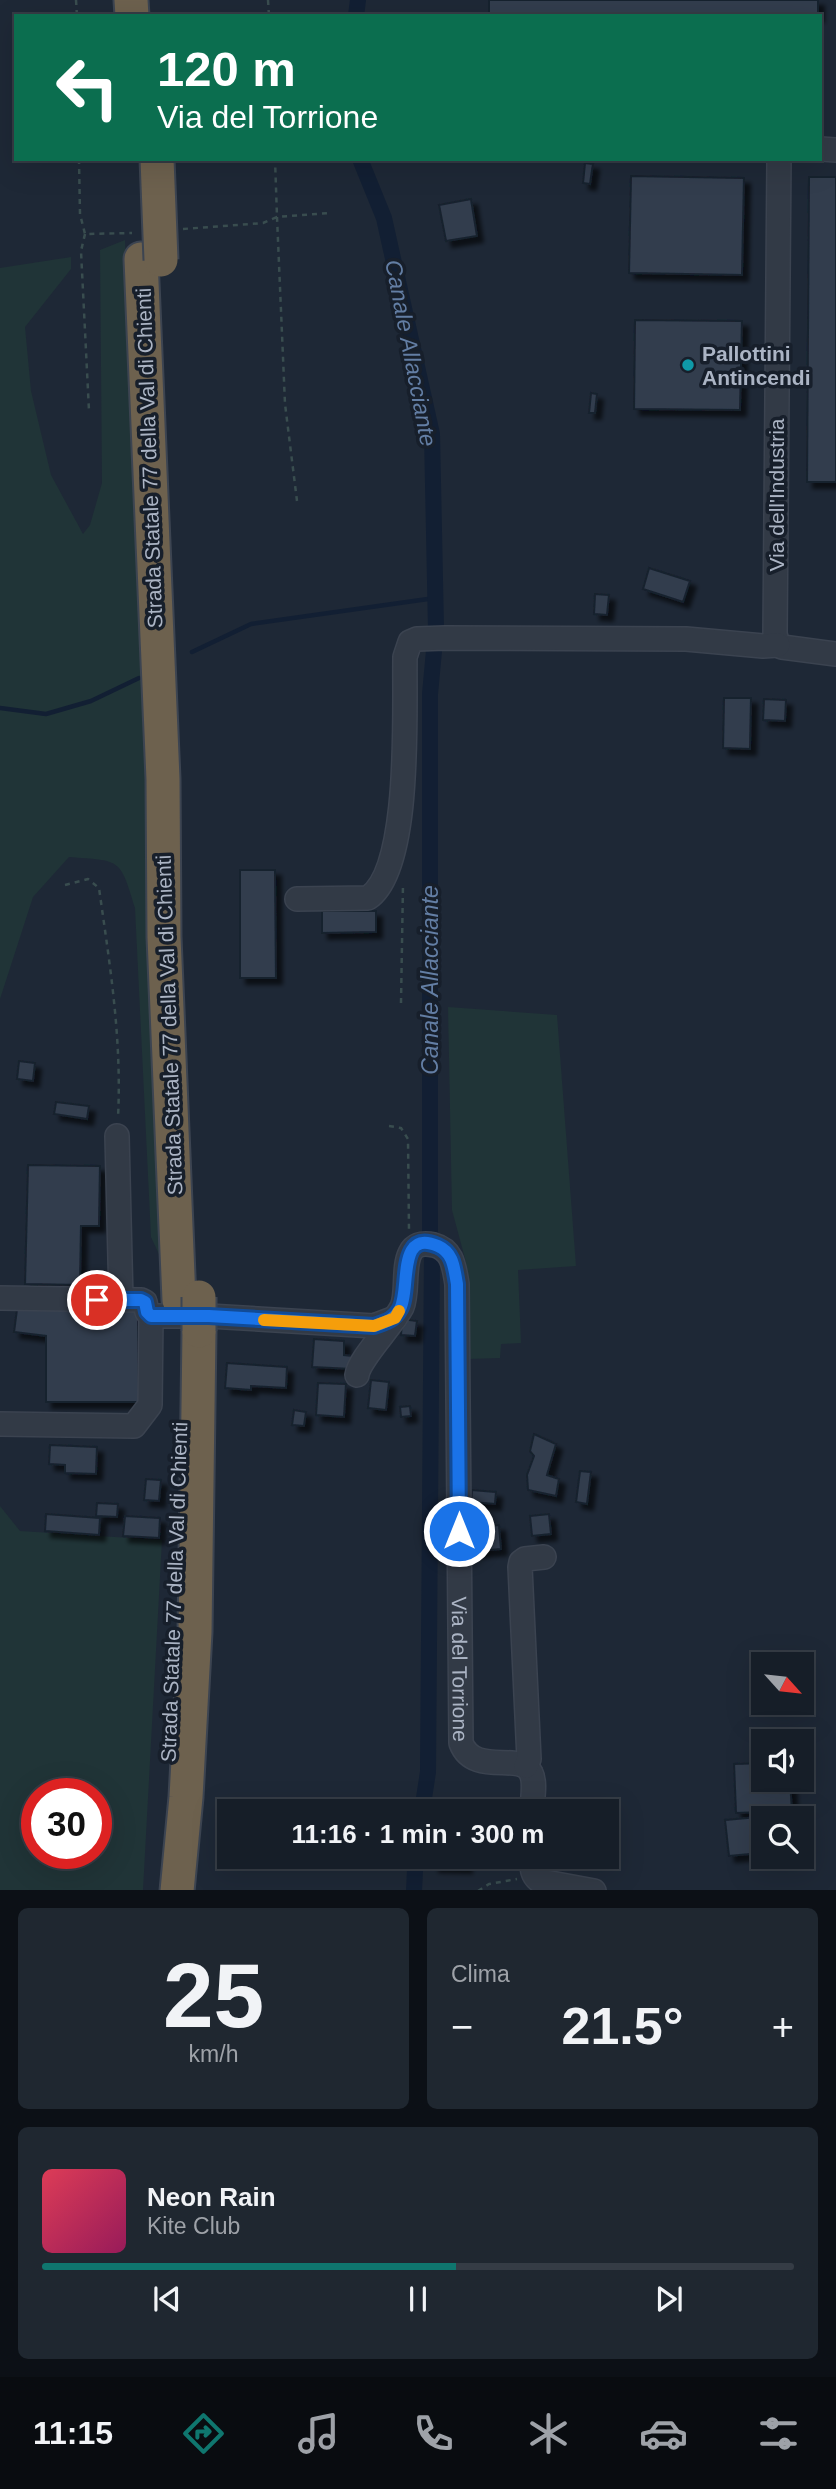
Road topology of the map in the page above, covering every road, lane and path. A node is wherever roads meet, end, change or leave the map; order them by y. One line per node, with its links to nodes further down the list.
1 (79, 161): 9 (path)
2 (136, 161): 10 (highway, Strada Statale 77 della Val di Chienti)
3 (157, 161): 10 (highway, Strada Statale 77 della Val di Chienti, bridge)
4 (275, 161): 7 (path)
5 (779, 161): 13 (street, Via dell'Industria)
6 (330, 213): 7 (path)
7 (277, 218): 8 (path); 12 (path)
8 (183, 229)
9 (85, 234): 10 (path); 11 (path)
10 (144, 250): 24 (highway, Strada Statale 77 della Val di Chienti)
11 (89, 411)
12 (297, 501)
13 (778, 645): 14 (street); 17 (street)
14 (836, 654)
15 (403, 881): 18 (path)
16 (65, 885): 20 (path)
17 (297, 899)
18 (401, 1003)
19 (389, 1126): 21 (path)
20 (117, 1136): 23 (street)
21 (414, 1248): 25 (street); 29 (street, Via del Torrione)
22 (0, 1298): 23 (street)
23 (121, 1300): 24 (street)
24 (182, 1315): 25 (street); 27 (street); 33 (highway, Strada Statale 77 della Val di Chienti); 34 (highway, Strada Statale 77 della Val di Chienti)
25 (395, 1318): 26 (street)
26 (357, 1375)
27 (0, 1424)
28 (544, 1557): 29 (street)
29 (526, 1766): 30 (street)
30 (532, 1799)
31 (529, 1869): 35 (path)
32 (535, 1869): 36 (street)
33 (157, 1890)
34 (177, 1890)
35 (480, 1890)
36 (588, 1890)

